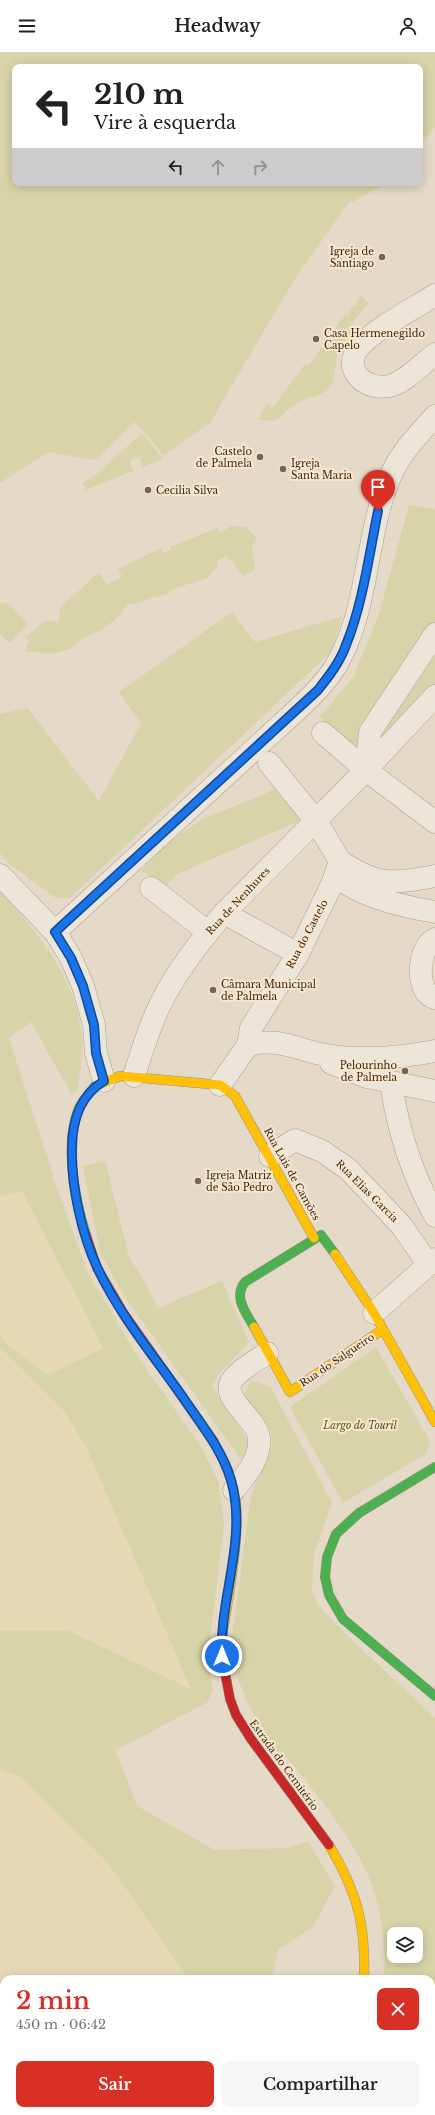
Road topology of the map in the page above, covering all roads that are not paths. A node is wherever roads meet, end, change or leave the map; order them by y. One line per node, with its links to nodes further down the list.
1 (435, 295): 2 (street)
2 (435, 354)
3 (435, 416): 17 (street)
4 (435, 634): 8 (street)
5 (435, 696): 8 (street, Rua de Nenhures)
6 (323, 733): 8 (street)
7 (269, 763): 9 (street)
8 (366, 770): 9 (street, Rua de Nenhures); 10 (street)
9 (316, 821): 11 (street); 16 (street, Rua de Nenhures)
10 (435, 822)
11 (340, 861): 13 (street); 15 (street); 20 (street, Rua do Castelo)
12 (0, 875): 17 (street)
13 (435, 876)
14 (151, 888): 18 (street)
15 (435, 912)
16 (224, 913): 18 (street, Rua de Nenhures); 20 (street)
17 (55, 932): 26 (street)
18 (208, 932): 25 (street, Rua de Nenhures)
19 (435, 939): 21 (street)
20 (298, 954): 22 (street, Rua do Castelo)
21 (435, 998)
22 (248, 1045): 23 (street); 28 (street)
23 (292, 1046): 24 (street); 27 (street)
24 (435, 1051)
25 (134, 1076): 26 (street); 28 (street)
26 (104, 1081): 38 (street, Estrada do Cemitério)
27 (391, 1083): 29 (street); 31 (street)
28 (220, 1085): 30 (street, Rua Luis de Camões)
29 (435, 1091)
30 (270, 1156): 32 (street, Rua Luis de Camões); 33 (street, Rua Elias Garcia)
31 (435, 1216)
32 (314, 1238): 34 (street, Rua Luis de Camões); 35 (street, Rua do Salgueiro)
33 (432, 1261): 34 (street)
34 (378, 1321): 35 (street, Rua do Salgueiro); 36 (street)
35 (267, 1353): 38 (street)
36 (435, 1422)
37 (435, 1467): 39 (street)
38 (234, 1490): 40 (street, Estrada do Cemitério)
39 (435, 1696)
40 (364, 1975)

